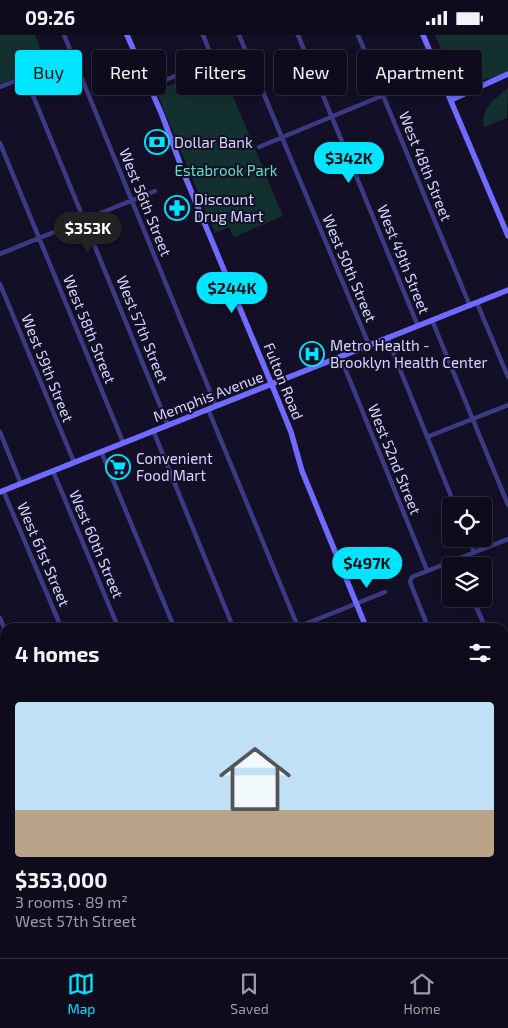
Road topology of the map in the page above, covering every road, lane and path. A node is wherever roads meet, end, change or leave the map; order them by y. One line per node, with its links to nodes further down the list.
1 (64, 35): 8 (street, West 56th Street)
2 (126, 35): 9 (main road, Fulton Road)
3 (203, 35): 14 (street)
4 (239, 35): 24 (street, West 50th Street)
5 (298, 35): 23 (street, West 49th Street)
6 (358, 35): 10 (street, West 48th Street)
7 (423, 35): 11 (main road)
8 (70, 50)
9 (133, 50)
10 (365, 50)
11 (429, 50)
12 (508, 74): 22 (main road)
13 (82, 80): 28 (street, West 56th Street)
14 (166, 80)
15 (15, 81): 16 (street)
16 (0, 87)
17 (32, 95): 29 (street, West 57th Street)
18 (152, 95): 43 (main road, Fulton Road)
19 (382, 95): 23 (street)
20 (384, 95): 36 (street, West 48th Street)
21 (449, 95): 22 (main road)
22 (451, 100): 30 (main road)
23 (332, 116): 24 (street); 38 (street, West 49th Street)
24 (282, 138): 26 (street); 40 (street, West 50th Street)
25 (0, 143): 31 (street, West 58th Street)
26 (259, 147)
27 (154, 191): 28 (street)
28 (132, 200): 29 (street); 44 (street, West 56th Street)
29 (84, 220): 31 (street); 48 (street, West 57th Street)
30 (508, 236)
31 (39, 239): 32 (street); 52 (street, West 58th Street)
32 (0, 255)
33 (0, 284): 54 (street, West 59th Street)
34 (508, 290): 35 (main road, Memphis Avenue)
35 (477, 303): 36 (main road, Memphis Avenue); 42 (street)
36 (470, 306): 37 (main road, Memphis Avenue)
37 (432, 320): 38 (main road, Memphis Avenue); 47 (street, West 49th Street)
38 (418, 326): 39 (main road, Memphis Avenue)
39 (388, 337): 40 (main road, Memphis Avenue); 51 (street, West 50th Street)
40 (369, 345): 41 (main road, Memphis Avenue)
41 (340, 356): 43 (main road, Memphis Avenue); 65 (street, West 52nd Street)
42 (508, 377)
43 (272, 384): 44 (main road, Memphis Avenue); 67 (main road, Fulton Road)
44 (216, 405): 46 (main road, Memphis Avenue)
45 (508, 405): 47 (street)
46 (208, 409): 48 (main road, Memphis Avenue); 73 (street)
47 (473, 419): 51 (street); 59 (street, West 49th Street)
48 (168, 425): 49 (main road, Memphis Avenue)
49 (153, 431): 52 (main road, Memphis Avenue); 72 (street)
50 (0, 432): 56 (street)
51 (427, 437): 58 (street, West 50th Street)
52 (123, 442): 53 (main road, Memphis Avenue)
53 (101, 451): 54 (main road, Memphis Avenue); 71 (street)
54 (74, 462): 55 (main road, Memphis Avenue)
55 (52, 471): 56 (main road, Memphis Avenue); 70 (street, West 60th Street)
56 (21, 483): 57 (main road, Memphis Avenue)
57 (2, 491): 69 (street, West 61st Street)
58 (451, 497)
59 (508, 505)
60 (508, 540): 62 (street)
61 (472, 547): 62 (street)
62 (474, 552): 63 (street)
63 (462, 557)
64 (442, 564): 65 (street)
65 (427, 570): 76 (street)
66 (385, 592): 67 (street)
67 (356, 603): 74 (street); 75 (main road, Fulton Road)
68 (476, 607): 77 (street)
69 (59, 623)
70 (116, 623)
71 (172, 623)
72 (231, 623)
73 (296, 623)
74 (308, 623)
75 (364, 623)
76 (426, 623)
77 (483, 623)

